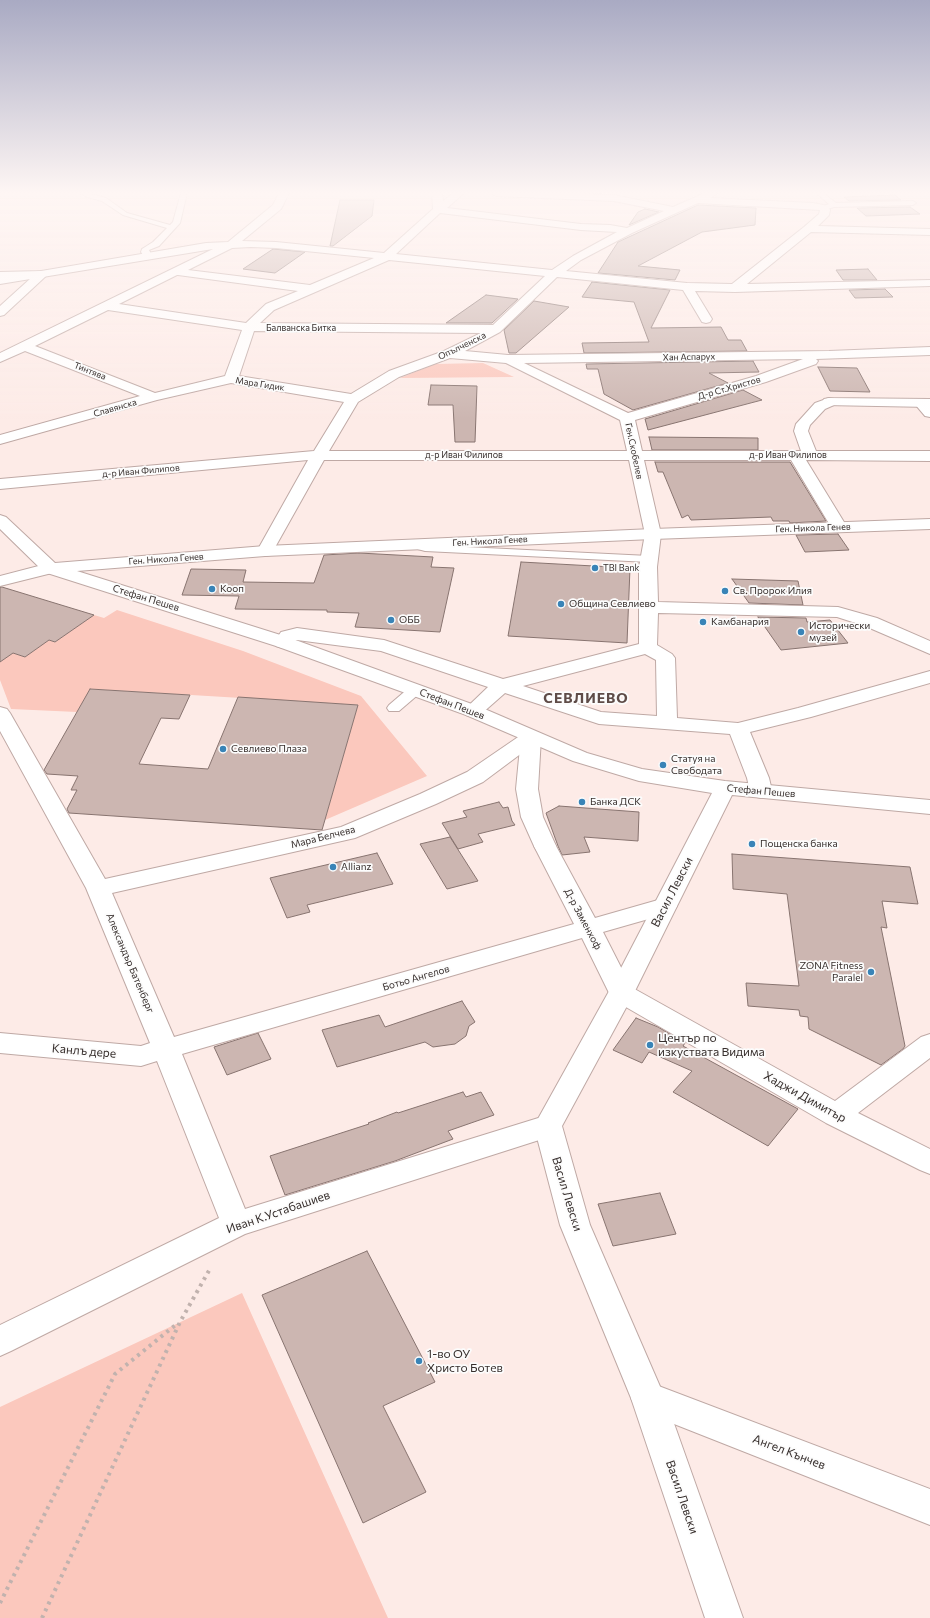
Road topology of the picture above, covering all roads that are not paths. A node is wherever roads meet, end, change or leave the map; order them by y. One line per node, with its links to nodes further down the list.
1 (74, 269): 8 (street)
2 (185, 269): 7 (street)
3 (359, 269): 15 (street, Мара Гидик)
4 (500, 269): 9 (street)
5 (562, 269): 9 (street, Опълченска)
6 (759, 269): 14 (street)
7 (178, 272): 15 (street); 16 (street)
8 (42, 274): 10 (street); 11 (street); 17 (street)
9 (554, 274): 13 (street); 20 (street, Опълченска)
10 (0, 275)
11 (0, 281)
12 (930, 283): 14 (street)
13 (687, 287): 14 (street); 18 (street)
14 (735, 288)
15 (312, 289): 19 (street, Мара Гидик)
16 (108, 306): 19 (street, Балванска Битка); 21 (street)
17 (0, 312)
18 (706, 319)
19 (249, 327): 20 (street, Балванска Битка); 27 (street, Мара Гидик)
20 (496, 329): 23 (street, Опълченска)
21 (25, 346): 25 (street); 28 (street, Тинтява)
22 (930, 351): 24 (street, Хан Аспарух)
23 (449, 354): 26 (street, Хан Аспарух); 29 (street, Опълченска)
24 (829, 355): 26 (street, Хан Аспарух); 31 (street, Д-р Ст.Христов)
25 (0, 358)
26 (508, 359): 31 (street, Ген.Скобелев)
27 (231, 380): 28 (street, Славянска); 29 (street, Мара Гидик)
28 (154, 396): 32 (street, Славянска)
29 (353, 399): 33 (street, Опълченска)
30 (927, 406): 35 (street)
31 (627, 418): 34 (street, Ген.Скобелев)
32 (0, 440)
33 (319, 455): 34 (street, д-р Иван Филипов); 37 (street, д-р Иван Филипов); 43 (street, Опълченска)
34 (635, 455): 35 (street, д-р Иван Филипов); 41 (street, Ген.Скобелев)
35 (802, 455): 36 (street, д-р Иван Филипов); 40 (street)
36 (930, 456)
37 (0, 484)
38 (0, 520): 45 (street, Стефан Пешев)
39 (930, 524): 40 (street, Ген. Никола Генев)
40 (839, 527): 41 (street, Ген. Никола Генев)
41 (653, 534): 42 (street, Ген. Никола Генев); 44 (street, Ген.Скобелев)
42 (414, 544): 43 (street, Ген. Никола Генев); 44 (lane)
43 (265, 551): 45 (street, Ген. Никола Генев)
44 (648, 563): 47 (street, Ген.Скобелев)
45 (50, 568): 46 (street, Ген. Никола Генев); 48 (street, Стефан Пешев)
46 (0, 581)
47 (649, 607): 49 (street, Ген.Скобелев); 50 (street)
48 (283, 642): 52 (street); 53 (street, Стефан Пешев)
49 (648, 647): 52 (street); 57 (street)
50 (930, 648)
51 (930, 677): 58 (street)
52 (501, 686): 55 (street); 57 (street)
53 (415, 690): 54 (lane); 55 (street, Стефан Пешев)
54 (394, 708)
55 (473, 711): 59 (street, Стефан Пешев)
56 (1, 716): 63 (street, Александър Батенберг)
57 (667, 723): 58 (street)
58 (738, 729): 61 (street)
59 (530, 737): 60 (street, Стефан Пешев); 63 (street, Мара Белчева); 65 (street, Д-р Заменхоф)
60 (725, 788): 61 (street, Стефан Пешев); 64 (street, Васил Левски)
61 (761, 791): 62 (street, Стефан Пешев)
62 (930, 807)
63 (98, 888): 69 (street, Александър Батенберг)
64 (665, 906): 65 (street, Ботьо Ангелов); 66 (street, Васил Левски)
65 (589, 928): 66 (street, Д-р Заменхоф); 69 (street, Ботьо Ангелов)
66 (621, 992): 70 (street, Хаджи Димитър); 71 (street, Васил Левски)
67 (0, 1043): 69 (street, Канлъ дере)
68 (930, 1044): 70 (street)
69 (166, 1049): 73 (street, Александър Батенберг)
70 (836, 1115): 72 (street, Хаджи Димитър)
71 (548, 1126): 73 (street, Иван К.Устабашиев); 75 (street, Васил Левски)
72 (930, 1162)
73 (236, 1224): 74 (street, Иван К.Устабашиев)
74 (0, 1341)
75 (648, 1398): 76 (street, Ангел Кънчев); 77 (street, Васил Левски)
76 (930, 1507)
77 (724, 1618)

